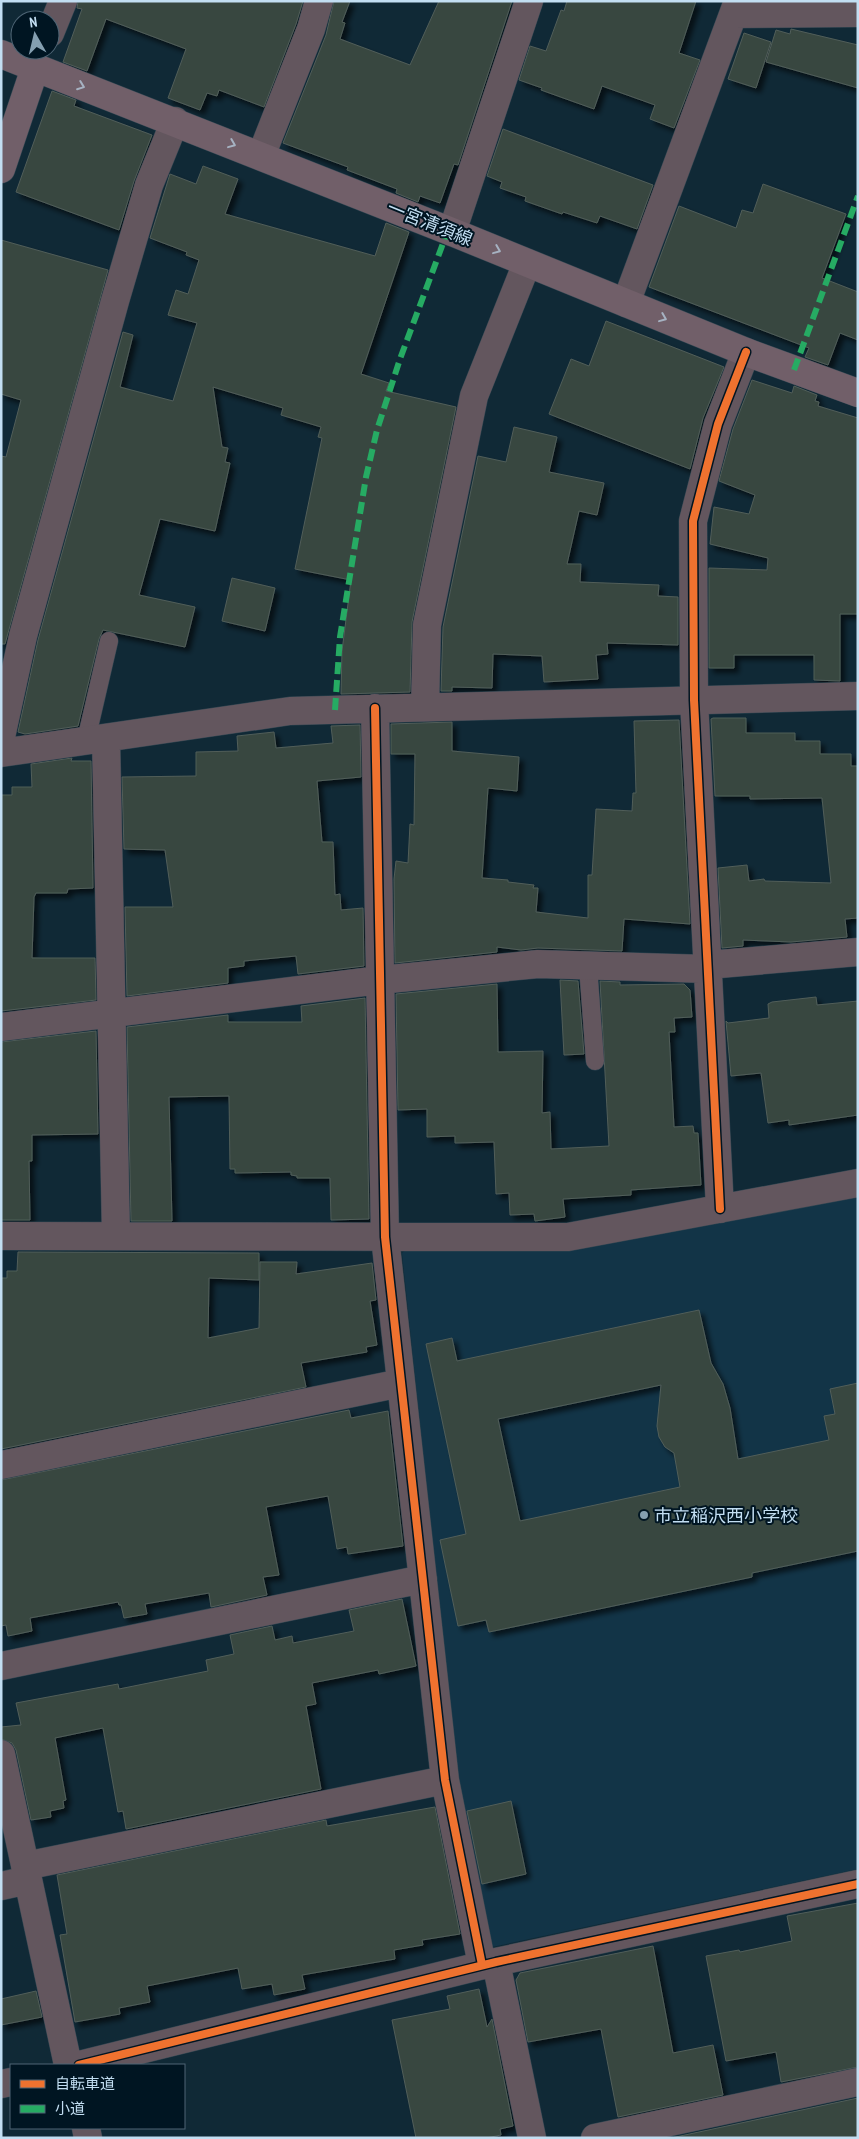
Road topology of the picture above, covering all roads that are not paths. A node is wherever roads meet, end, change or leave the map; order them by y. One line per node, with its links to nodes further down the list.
1 (318, 1): 8 (street)
2 (529, 1): 10 (street)
3 (736, 8): 4 (street); 12 (street)
4 (858, 13)
5 (39, 60): 9 (main road)
6 (41, 60): 7 (main road, 一宮清須線, one-way to 7)
7 (175, 121): 8 (main road, 一宮清須線, one-way to 8); 20 (street)
8 (261, 156): 10 (main road, 一宮清須線)
9 (1, 169)
10 (452, 232): 11 (main road, 一宮清須線, one-way to 11)
11 (527, 263): 12 (main road, 一宮清須線); 18 (street)
12 (626, 303): 13 (main road, 一宮清須線, one-way to 13)
13 (746, 352): 14 (main road, 一宮清須線); 17 (street)
14 (858, 393)
15 (109, 642): 21 (lane)
16 (858, 696): 17 (street)
17 (694, 700): 18 (street); 25 (street)
18 (425, 707): 19 (street)
19 (375, 708): 21 (street); 26 (street)
20 (1, 737)
21 (96, 739): 22 (street); 27 (street)
22 (1, 753)
23 (858, 952): 25 (street)
24 (588, 966): 25 (street); 26 (street); 29 (lane)
25 (708, 967): 31 (street)
26 (380, 980): 27 (street); 34 (street)
27 (111, 1012): 28 (street); 33 (street)
28 (1, 1027)
29 (595, 1061)
30 (858, 1183): 31 (street)
31 (720, 1209): 34 (street)
32 (1, 1236): 33 (street)
33 (116, 1236): 34 (street)
34 (385, 1237): 35 (street)
35 (401, 1383): 36 (street); 37 (street)
36 (1, 1465)
37 (423, 1579): 38 (street); 40 (street)
38 (1, 1666)
39 (1, 1754): 41 (street)
40 (445, 1780): 41 (street); 44 (street)
41 (27, 1873): 43 (street); 45 (street)
42 (858, 1884): 44 (street)
43 (1, 1886)
44 (489, 1964): 46 (street); 48 (street)
45 (68, 2064)
46 (83, 2064)
47 (858, 2082): 49 (street)
48 (532, 2138)
49 (595, 2138)

